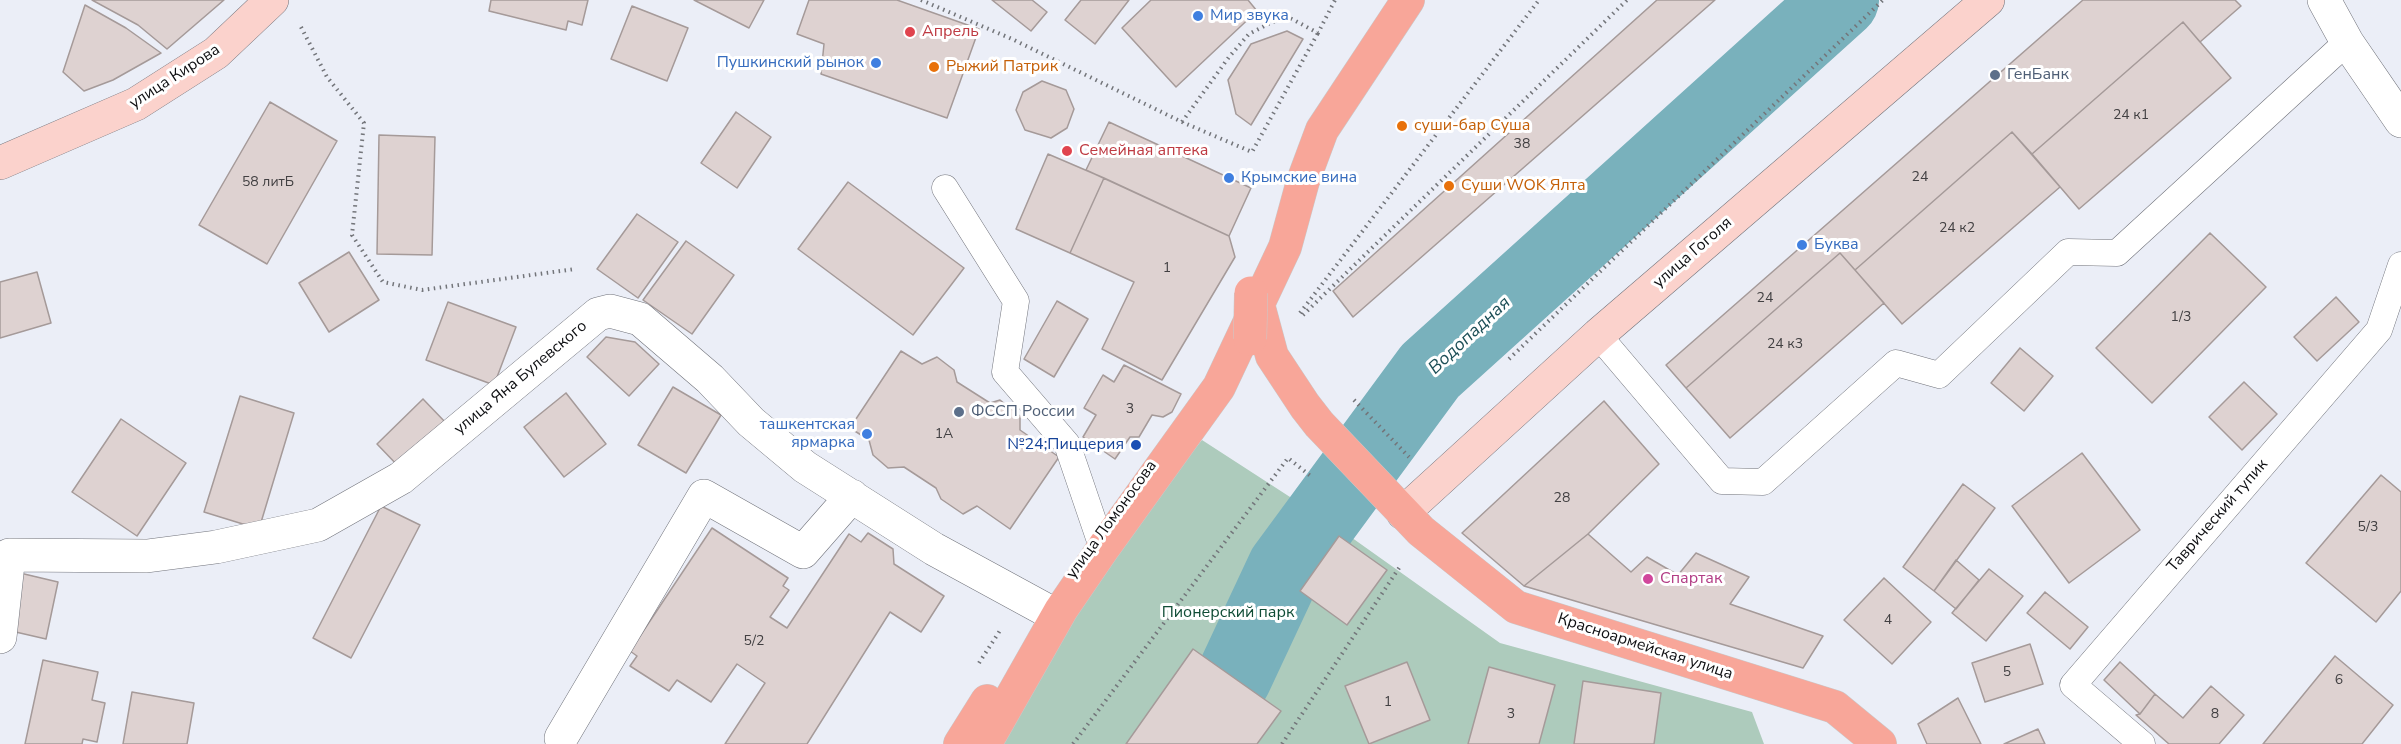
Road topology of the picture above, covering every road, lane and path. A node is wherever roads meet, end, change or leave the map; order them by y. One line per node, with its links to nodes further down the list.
1 (921, 0): 14 (path)
2 (1335, 0): 11 (path)
3 (1382, 0): 19 (main road)
4 (1408, 0): 19 (main road)
5 (1539, 0): 6 (path)
6 (1627, 0)
7 (1883, 0): 21 (path)
8 (1988, 0): 20 (main road, улица Гоголя)
9 (2324, 0): 12 (street)
10 (284, 10): 15 (main road, улица Кирова); 18 (path)
11 (1318, 33): 14 (path); 14 (path)
12 (2347, 42): 13 (street); 20 (lane)
13 (2401, 121)
14 (1182, 122)
15 (0, 163)
16 (945, 188): 29 (lane)
17 (2401, 265): 38 (lane, Таврический тупик)
18 (576, 269)
19 (1254, 296): 22 (main road, bridge); 23 (main road); 28 (main road); 29 (main road, улица Ломоносова)
20 (1598, 335): 26 (main road, улица Гоголя)
21 (1503, 365)
22 (1261, 373): 23 (main road); 28 (main road)
23 (1220, 387): 34 (main road)
24 (1408, 456): 26 (path)
25 (1288, 458): 35 (path)
26 (1435, 482): 28 (main road, улица Гоголя)
27 (852, 496): 30 (street, улица Яна Булевского); 31 (street, улица Яна Булевского); 32 (street)
28 (1394, 510): 36 (path); 37 (main road, Красноармейская улица)
29 (1099, 538): 30 (main road, улица Ломоносова)
30 (1046, 610): 33 (main road, улица Ломоносова)
31 (0, 637)
32 (561, 738)
33 (960, 744)
34 (986, 744)
35 (1073, 744)
36 (1282, 744)
37 (1880, 744)
38 (2142, 744)

